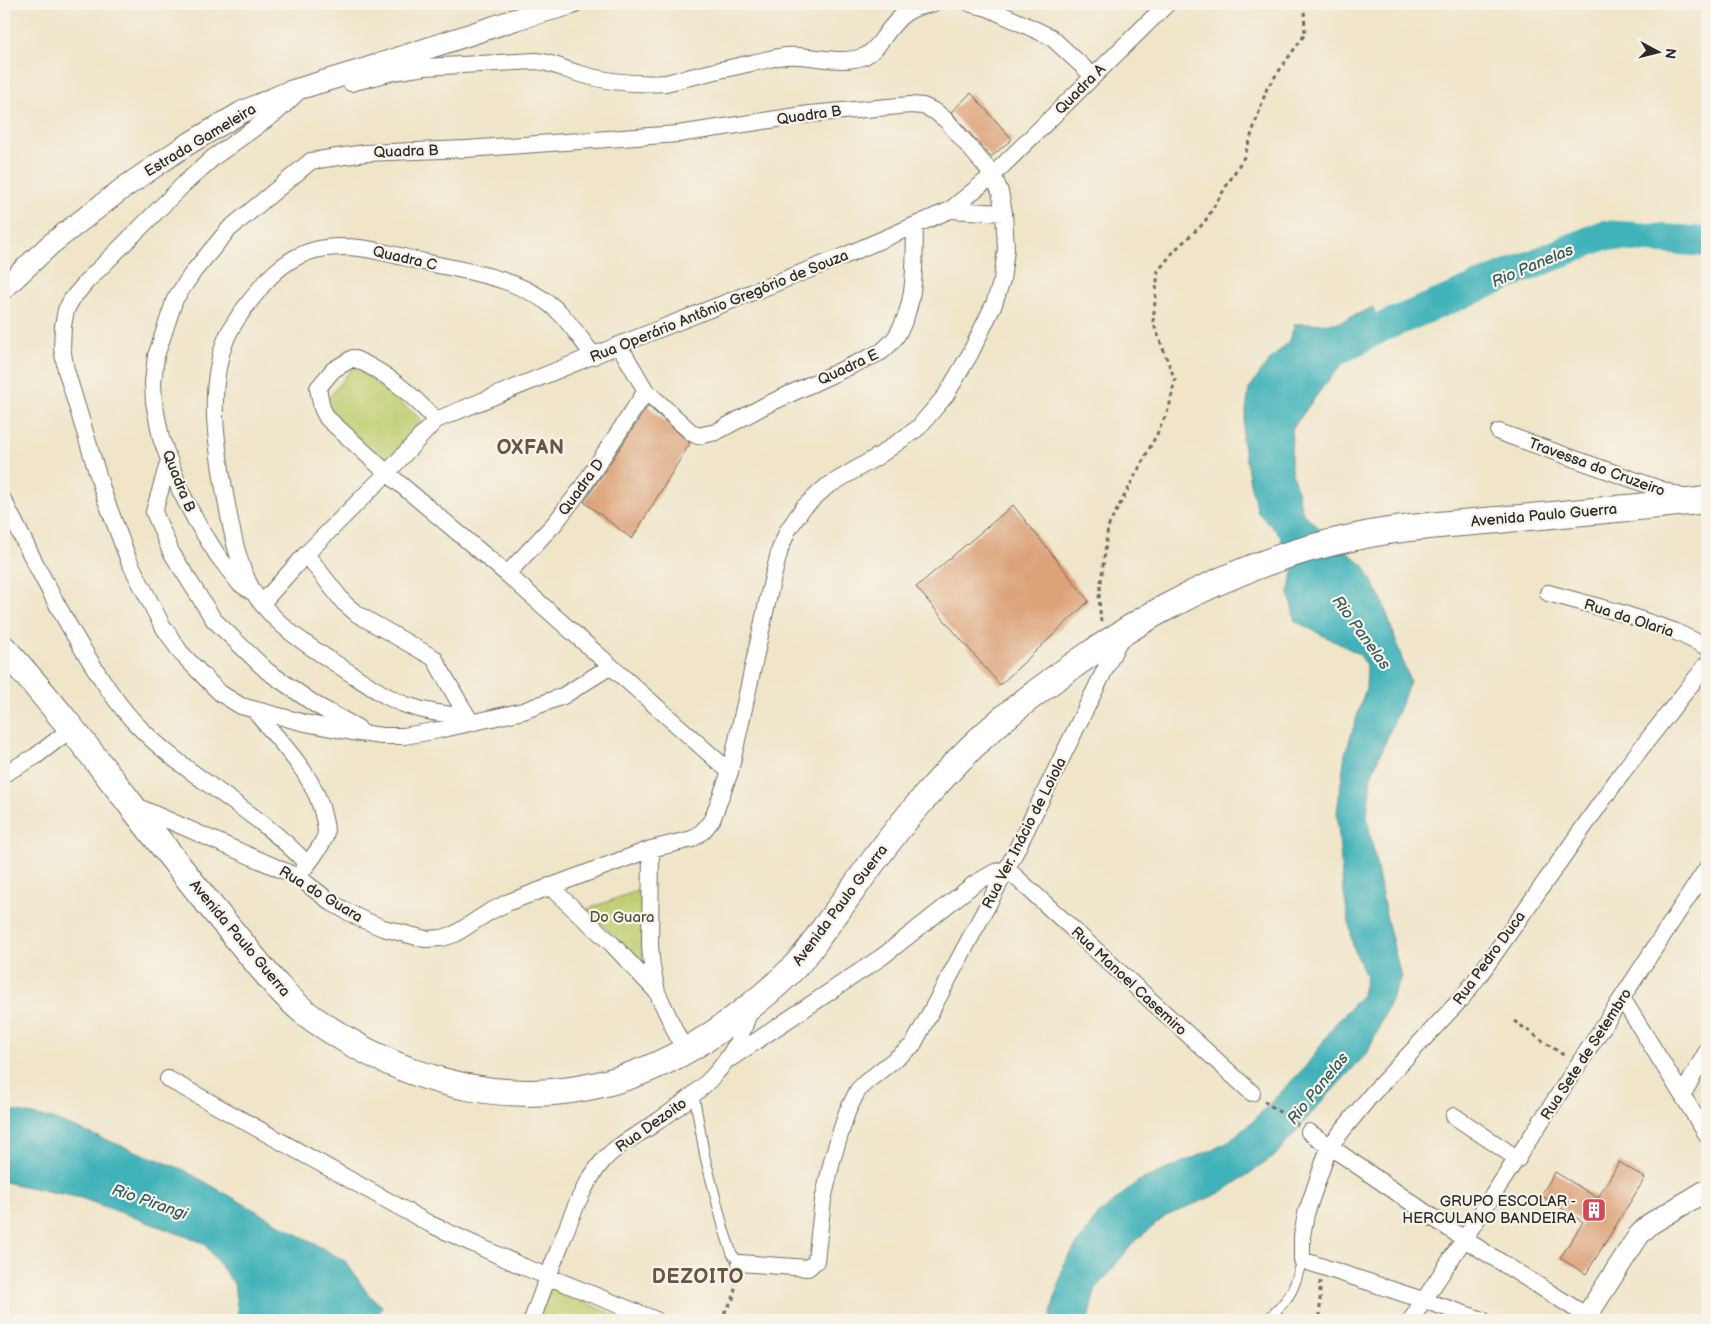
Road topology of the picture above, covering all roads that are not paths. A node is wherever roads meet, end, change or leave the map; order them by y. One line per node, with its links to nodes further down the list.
1 (571, 4): 6 (street, Estrada Gameleira)
2 (932, 4): 6 (street)
3 (971, 4): 5 (street)
4 (1167, 4): 5 (street, Quadra A)
5 (1093, 76): 7 (street, Quadra A)
6 (294, 92): 11 (street, Estrada Gameleira); 30 (street)
7 (993, 175): 8 (street, Rua Operário Antônio Gregório de Souza); 9 (street, Rua do Guara); 17 (street, Quadra B)
8 (950, 210): 9 (street); 10 (street, Rua Operário Antônio Gregório de Souza)
9 (1004, 213): 34 (street, Rua do Guara)
10 (915, 226): 12 (street, Rua Operário Antônio Gregório de Souza); 14 (street, Quadra E)
11 (4, 288)
12 (619, 345): 13 (street, Rua Operário Antônio Gregório de Souza); 14 (street)
13 (594, 356): 15 (street, Rua Operário Antônio Gregório de Souza); 24 (street, Quadra C)
14 (646, 391): 22 (street, Quadra D)
15 (436, 420): 18 (street); 18 (street)
16 (1499, 432): 20 (street, Travessa do Cruzeiro)
17 (169, 460): 24 (street, Quadra B); 33 (street)
18 (387, 473): 21 (street); 22 (street)
19 (4, 501): 40 (street)
20 (1701, 501): 25 (main road, Avenida Paulo Guerra)
21 (306, 554): 24 (street); 31 (street)
22 (506, 574): 29 (street)
23 (1548, 593): 26 (street, Rua da Olaria)
24 (259, 599): 31 (street)
25 (1114, 638): 39 (street, Rua Ver. Inácio de Loiola); 44 (main road, Avenida Paulo Guerra)
26 (1707, 647)
27 (4, 649): 32 (main road, Avenida Paulo Guerra)
28 (1707, 664): 55 (street, Rua Pedro Duca)
29 (611, 666): 31 (street); 34 (street)
30 (254, 710): 33 (street); 40 (street)
31 (469, 719): 33 (street)
32 (71, 729): 35 (street); 36 (main road, Avenida Paulo Guerra)
33 (369, 734)
34 (730, 772): 37 (street, Rua do Guara)
35 (4, 774)
36 (131, 804): 40 (street, Rua do Guara); 46 (main road, Avenida Paulo Guerra)
37 (651, 849): 41 (street, Rua do Guara); 42 (street)
38 (1707, 868): 43 (street, Rua Sete de Setembro)
39 (1007, 869): 47 (street); 49 (street, Rua Manoel Casemiro); 60 (street, Rua Ver. Inácio de Loiola)
40 (302, 870): 41 (street, Rua do Guara)
41 (549, 886): 42 (street)
42 (657, 992): 46 (street)
43 (1622, 998): 50 (street); 56 (street, Rua Sete de Setembro)
44 (750, 1007): 46 (main road, Avenida Paulo Guerra); 47 (street, Rua Dezoito)
45 (1707, 1051): 50 (street)
46 (685, 1052)
47 (726, 1061): 51 (street, Rua Dezoito)
48 (168, 1079): 61 (street)
49 (1252, 1093)
50 (1682, 1094): 54 (street)
51 (694, 1095): 60 (lane); 61 (street, Rua Dezoito)
52 (1454, 1116): 56 (street)
53 (1309, 1132): 55 (street)
54 (1707, 1135)
55 (1329, 1147): 58 (street); 59 (street, Rua Pedro Duca)
56 (1518, 1158): 58 (street, Rua Sete de Setembro)
57 (1707, 1190): 63 (street)
58 (1464, 1239): 62 (street, Rua Sete de Setembro); 63 (street)
59 (1302, 1260): 62 (street); 66 (lane)
60 (740, 1263)
61 (548, 1276): 64 (street, Rua Dezoito); 65 (street)
62 (1424, 1301): 67 (street, Rua Sete de Setembro); 68 (street)
63 (1588, 1319)
64 (532, 1320)
65 (656, 1320)
66 (1267, 1320)
67 (1411, 1320)
68 (1483, 1320)

